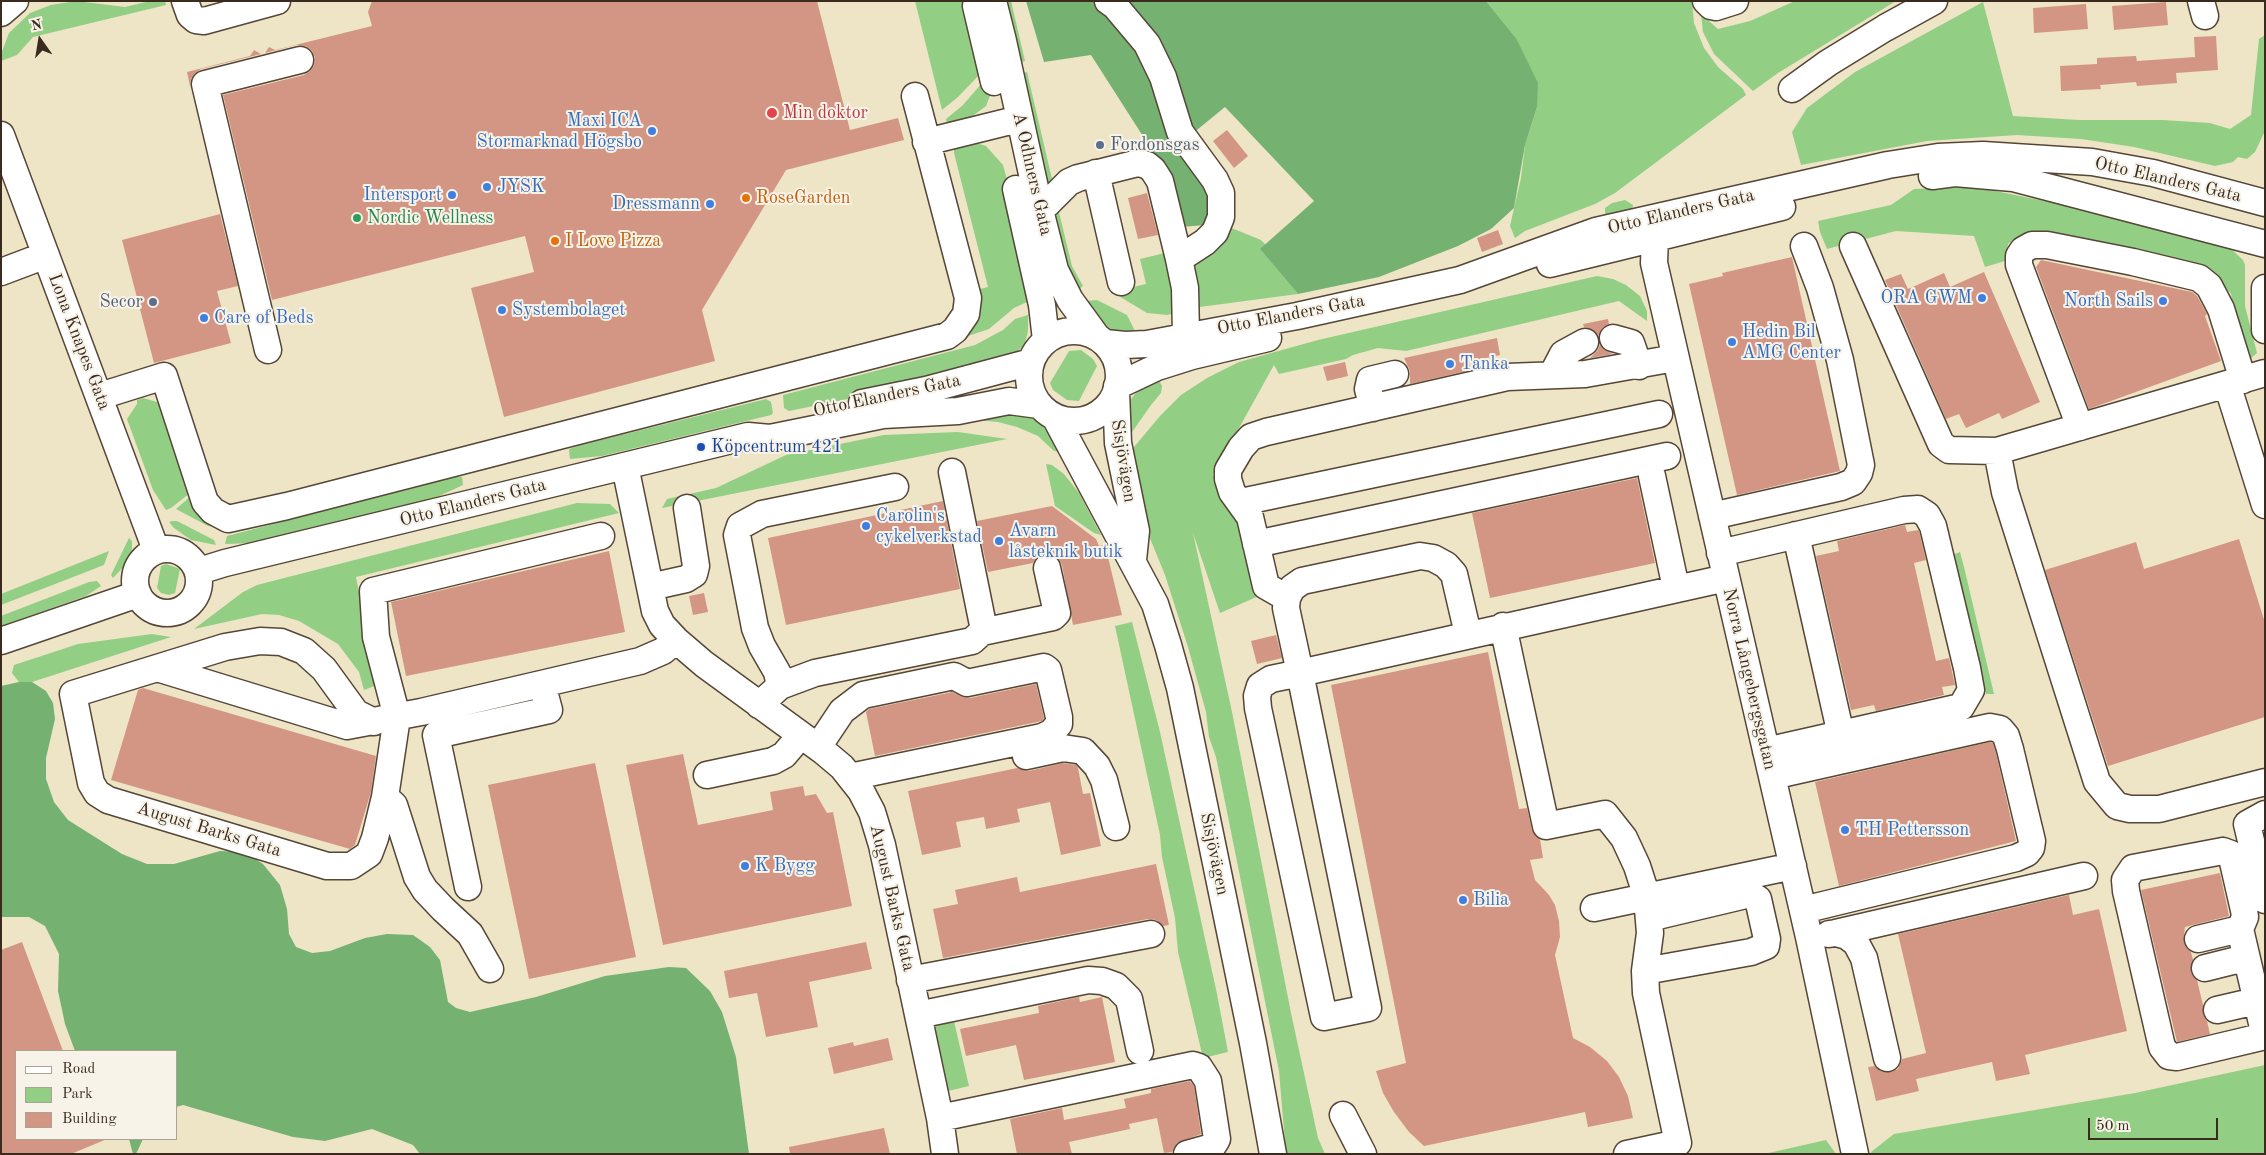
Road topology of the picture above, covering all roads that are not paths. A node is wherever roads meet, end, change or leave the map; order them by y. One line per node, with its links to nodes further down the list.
1 (15, 1): 10 (street)
2 (185, 1): 3 (street)
3 (277, 1)
4 (976, 1): 14 (street, A Odhners Gata)
5 (993, 1): 14 (street, A Odhners Gata)
6 (1108, 1): 26 (street)
7 (1706, 1): 8 (street)
8 (1735, 1)
9 (1934, 1): 12 (street)
10 (1, 13)
11 (300, 60): 36 (street)
12 (1792, 89)
13 (915, 96): 16 (street)
14 (1010, 121): 16 (street); 19 (street, A Odhners Gata); 33 (street, A Odhners Gata)
15 (1, 135): 25 (street, Lona Knapes Gata)
16 (926, 142): 44 (street)
17 (1096, 172): 19 (street); 26 (street); 28 (street)
18 (2265, 203): 20 (street, Otto Elanders Gata)
19 (1038, 206): 34 (street, A Odhners Gata)
20 (1677, 212): 21 (street); 31 (street, Otto Elanders Gata)
21 (1655, 238): 22 (street, Otto Elanders Gata); 37 (street, Norra Långebergsgatan); 43 (street, Otto Elanders Gata)
22 (2265, 244)
23 (1804, 246): 59 (street)
24 (1853, 246): 50 (street)
25 (46, 255): 27 (street); 44 (street, Lona Knapes Gata)
26 (1179, 259): 31 (street)
27 (1, 272)
28 (1121, 282)
29 (2265, 288): 30 (street)
30 (2265, 330)
31 (1186, 335): 34 (street, Otto Elanders Gata)
32 (1613, 338): 39 (street)
33 (1046, 340): 34 (street, Otto Elanders Gata); 38 (street)
34 (1101, 340): 43 (street)
35 (1585, 342): 41 (street)
36 (268, 350)
37 (1675, 358): 39 (street); 59 (street, Norra Långebergsgatan)
38 (1030, 362): 46 (street); 49 (street, Otto Elanders Gata)
39 (1639, 366): 41 (street)
40 (1395, 374): 45 (street)
41 (1552, 375): 45 (street)
42 (2245, 379): 48 (street); 48 (street); 57 (street)
43 (1117, 389): 46 (street, Otto Elanders Gata); 64 (street, Sisjövägen)
44 (100, 396): 63 (street, Lona Knapes Gata)
45 (1373, 408): 56 (street)
46 (1047, 411): 49 (street, Otto Elanders Gata); 64 (street, Sisjövägen)
47 (1659, 414): 56 (street)
48 (2080, 427): 50 (street)
49 (748, 436): 52 (street, Otto Elanders Gata)
50 (1997, 451): 87 (street)
51 (1668, 456): 62 (street)
52 (625, 466): 67 (street, Otto Elanders Gata); 68 (street, August Barks Gata)
53 (952, 472): 73 (street)
54 (1652, 476): 69 (street)
55 (895, 487): 80 (street)
56 (1241, 502): 62 (street)
57 (2265, 505)
58 (687, 508): 68 (street)
59 (1712, 516): 65 (street, Norra Långebergsgatan)
60 (1796, 535): 65 (street); 83 (street); 83 (street)
61 (601, 536): 82 (street)
62 (1256, 544): 71 (street)
63 (156, 550): 67 (street); 70 (street)
64 (1133, 560): 119 (street, Sisjövägen)
65 (1723, 565): 69 (street); 85 (street, Norra Långebergsgatan)
66 (1048, 568): 73 (street)
67 (199, 571): 70 (street)
68 (650, 587): 75 (street, August Barks Gata)
69 (1676, 588): 72 (street)
70 (138, 594): 76 (street)
71 (1287, 598): 74 (street); 78 (street)
72 (1503, 626): 74 (street); 96 (street)
73 (982, 632): 80 (street)
74 (1468, 634): 78 (street)
75 (676, 640): 79 (street); 81 (street, August Barks Gata)
76 (1, 642)
77 (157, 668): 82 (street); 82 (street, August Barks Gata); 89 (street, August Barks Gata)
78 (1300, 672): 78 (street)
79 (542, 684): 82 (street); 94 (street)
80 (780, 686): 81 (street)
81 (759, 705): 84 (street, August Barks Gata)
82 (386, 719): 89 (street, August Barks Gata)
83 (1841, 735): 85 (street)
84 (809, 741): 86 (street); 88 (street, August Barks Gata); 88 (street)
85 (1769, 764): 92 (street, Norra Långebergsgatan); 98 (street)
86 (707, 775)
87 (2265, 782)
88 (855, 784): 91 (street); 108 (street, August Barks Gata)
89 (385, 797): 105 (street)
90 (2260, 825): 95 (street)
91 (1116, 827)
92 (1793, 866): 96 (street); 98 (street, Norra Långebergsgatan)
93 (2084, 876): 100 (street)
94 (468, 886)
95 (2265, 900)
96 (1648, 907): 97 (street); 107 (street); 107 (street)
97 (1594, 908)
98 (1803, 910): 102 (street, Norra Långebergsgatan)
99 (2240, 929): 103 (street); 104 (street); 112 (street)
100 (1836, 933): 102 (street); 114 (street)
101 (1151, 934): 108 (street)
102 (1810, 937): 122 (street, Norra Långebergsgatan)
103 (2198, 939)
104 (2246, 958): 106 (street); 109 (street)
105 (490, 968)
106 (2206, 968)
107 (1645, 970): 121 (street)
108 (910, 980): 111 (street, August Barks Gata)
109 (2256, 1001): 110 (street); 112 (street)
110 (2217, 1010)
111 (918, 1015): 113 (street); 116 (street, August Barks Gata)
112 (2265, 1036)
113 (1140, 1051)
114 (1887, 1058)
115 (1343, 1115): 120 (street)
116 (940, 1118): 117 (street, August Barks Gata); 118 (street)
117 (945, 1154)
118 (1187, 1154)
119 (1273, 1154)
120 (1363, 1154)
121 (1627, 1154)
122 (1855, 1154)

